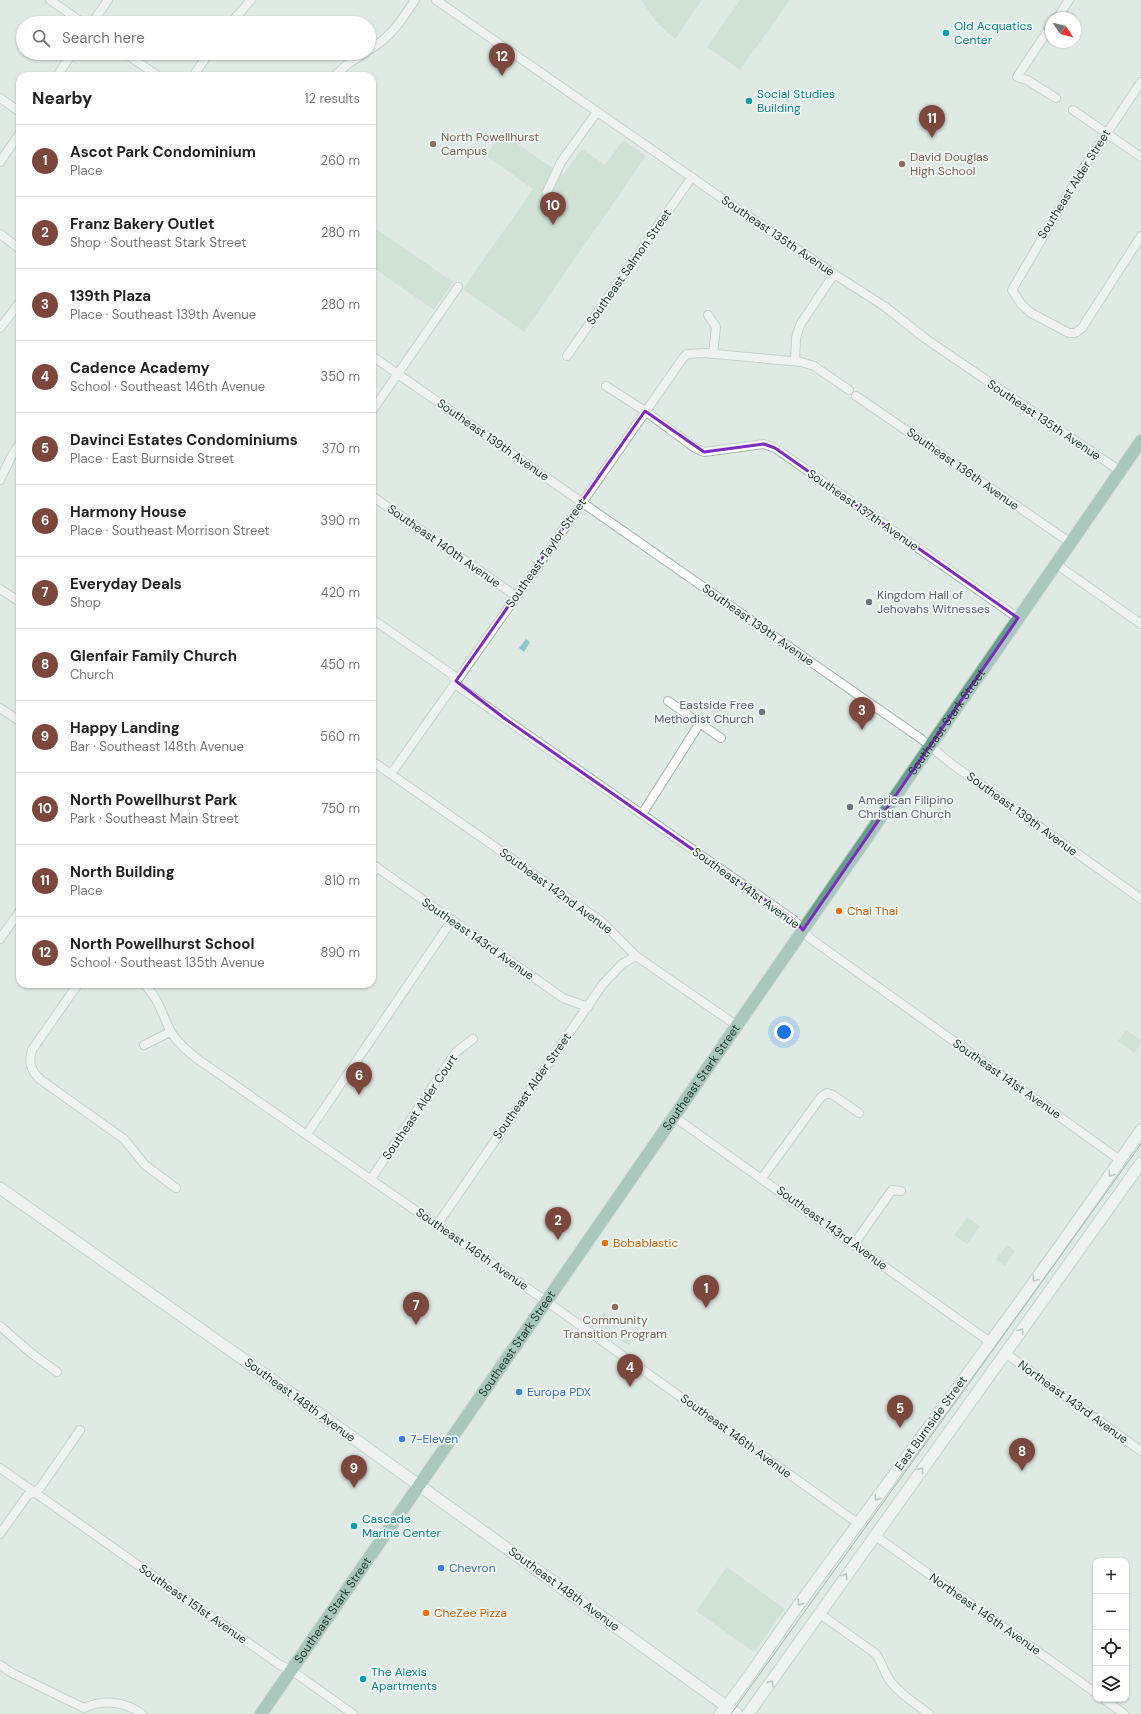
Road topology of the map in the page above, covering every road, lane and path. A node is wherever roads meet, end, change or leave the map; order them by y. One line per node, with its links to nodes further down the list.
1 (50, 0): 8 (street)
2 (108, 0): 9 (street)
3 (251, 0): 10 (street)
4 (415, 0): 12 (street)
5 (436, 0): 26 (street, Southeast 135th Avenue)
6 (1069, 0): 7 (street)
7 (1060, 12)
8 (73, 16)
9 (97, 16)
10 (237, 16)
11 (1045, 35): 23 (street)
12 (376, 46)
13 (68, 60): 17 (street)
14 (135, 60): 18 (street)
15 (204, 60): 19 (street)
16 (354, 60): 20 (street)
17 (60, 72)
18 (152, 72)
19 (196, 72)
20 (339, 72)
21 (1141, 82): 27 (street, Southeast Alder Street)
22 (0, 98): 24 (street)
23 (1056, 98)
24 (16, 109)
25 (1073, 110): 27 (street)
26 (597, 112): 31 (street, Southeast 135th Avenue); 32 (street)
27 (1106, 132): 29 (street); 34 (street, Southeast Alder Street)
28 (16, 139): 30 (street)
29 (1141, 157)
30 (0, 162)
31 (692, 177): 36 (street, Southeast 135th Avenue); 42 (street, Southeast Salmon Street)
32 (547, 192)
33 (0, 234): 35 (street)
34 (1141, 236)
35 (16, 246)
36 (834, 274): 44 (street); 53 (street, Southeast 135th Avenue)
37 (458, 287): 45 (street)
38 (16, 307): 40 (street)
39 (708, 315): 41 (street)
40 (0, 328)
41 (713, 354): 44 (street); 50 (street, Southeast Taylor Street)
42 (567, 356)
43 (376, 359): 45 (street, Southeast 139th Avenue)
44 (795, 361): 47 (street)
45 (398, 374): 49 (street); 56 (street, Southeast 139th Avenue)
46 (606, 386): 50 (street)
47 (849, 390)
48 (856, 396): 57 (street, Southeast 136th Avenue)
49 (376, 405)
50 (645, 411): 56 (street, Southeast Taylor Street); 62 (street, Southeast 137th Avenue)
51 (1141, 441): 53 (main road, Southeast Stark Street)
52 (16, 449): 54 (street)
53 (1120, 471): 57 (main road, Southeast Stark Street)
54 (0, 480)
55 (376, 499): 60 (street, Southeast 140th Avenue)
56 (582, 502): 60 (street, Southeast Taylor Street); 71 (street, Southeast 139th Avenue)
57 (1070, 543): 58 (main road, Southeast Stark Street)
58 (1056, 564): 62 (main road, Southeast Stark Street); 64 (street)
59 (0, 589): 61 (street)
60 (516, 596): 65 (street, Southeast Taylor Street)
61 (16, 599)
62 (1018, 618): 71 (main road, Southeast Stark Street)
63 (376, 622): 65 (street, Southeast 141st Avenue)
64 (1141, 624)
65 (456, 681): 73 (street, Southeast Taylor Street); 74 (street, Southeast 141st Avenue)
66 (668, 700): 69 (street)
67 (0, 708): 68 (street)
68 (16, 719)
69 (700, 723): 70 (street); 74 (street)
70 (721, 738)
71 (930, 746): 76 (street, Southeast 139th Avenue); 79 (main road, Southeast Stark Street)
72 (376, 764): 73 (street, Southeast 142nd Avenue)
73 (391, 774): 81 (street, Southeast 142nd Avenue)
74 (642, 814): 79 (street, Southeast 141st Avenue)
75 (376, 870): 78 (street, Southeast 143rd Avenue)
76 (1141, 899)
77 (16, 917): 80 (street)
78 (452, 920): 84 (street, Southeast 143rd Avenue); 92 (street)
79 (803, 930): 85 (main road, Southeast Stark Street); 93 (street, Southeast 141st Avenue)
80 (0, 939)
81 (636, 956): 84 (street, Southeast Alder Street); 85 (street, Southeast 142nd Avenue)
82 (75, 988): 98 (street)
83 (147, 988): 86 (street, Southeast 146th Avenue)
84 (588, 1007): 100 (street, Southeast Alder Street)
85 (736, 1025): 90 (main road, Southeast Stark Street)
86 (170, 1032): 88 (street); 92 (street, Southeast 146th Avenue)
87 (473, 1039): 95 (street, Southeast Alder Court)
88 (144, 1045)
89 (859, 1113): 96 (street)
90 (674, 1116): 96 (street, Southeast 143rd Avenue); 102 (main road, Southeast Stark Street)
91 (1141, 1130): 93 (street, East Burnside Street)
92 (307, 1134): 95 (street, Southeast 146th Avenue)
93 (1120, 1160): 104 (street, East Burnside Street, one-way to 104)
94 (1139, 1170): 105 (street, East Burnside Street, one-way to 94)
95 (371, 1178): 100 (street, Southeast 146th Avenue)
96 (762, 1178): 101 (street, Southeast 143rd Avenue)
97 (0, 1188): 110 (street, Southeast 148th Avenue)
98 (176, 1188)
99 (901, 1191): 101 (street)
100 (437, 1225): 102 (street, Southeast 146th Avenue)
101 (854, 1244): 104 (street, Southeast 143rd Avenue)
102 (546, 1300): 110 (main road, Southeast Stark Street); 112 (street, Southeast 146th Avenue)
103 (0, 1326): 106 (street)
104 (990, 1342): 112 (street, East Burnside Street, one-way to 112)
105 (1005, 1353): 108 (street, Northeast 143rd Avenue); 114 (street, East Burnside Street, one-way to 105)
106 (56, 1372)
107 (80, 1430): 111 (street)
108 (1141, 1451)
109 (0, 1468): 111 (street, Southeast 151st Avenue)
110 (419, 1485): 117 (main road, Southeast Stark Street); 121 (street, Southeast 148th Avenue)
111 (34, 1492): 113 (street); 117 (street, Southeast 151st Avenue)
112 (859, 1524): 121 (street, East Burnside Street, one-way to 121)
113 (0, 1534)
114 (874, 1535): 115 (street, East Burnside Street, one-way to 114); 118 (street, Northeast 146th Avenue)
115 (820, 1614): 127 (street, East Burnside Street, one-way to 115); 128 (street)
116 (0, 1665): 120 (street)
117 (291, 1670): 125 (main road, Southeast Stark Street); 126 (street, Southeast 151st Avenue)
118 (1093, 1691)
119 (1107, 1702): 122 (street)
120 (84, 1708): 123 (street); 124 (street)
121 (730, 1712)
122 (1120, 1713)
123 (77, 1714)
124 (142, 1714)
125 (261, 1714)
126 (353, 1714)
127 (748, 1714)
128 (929, 1714)

